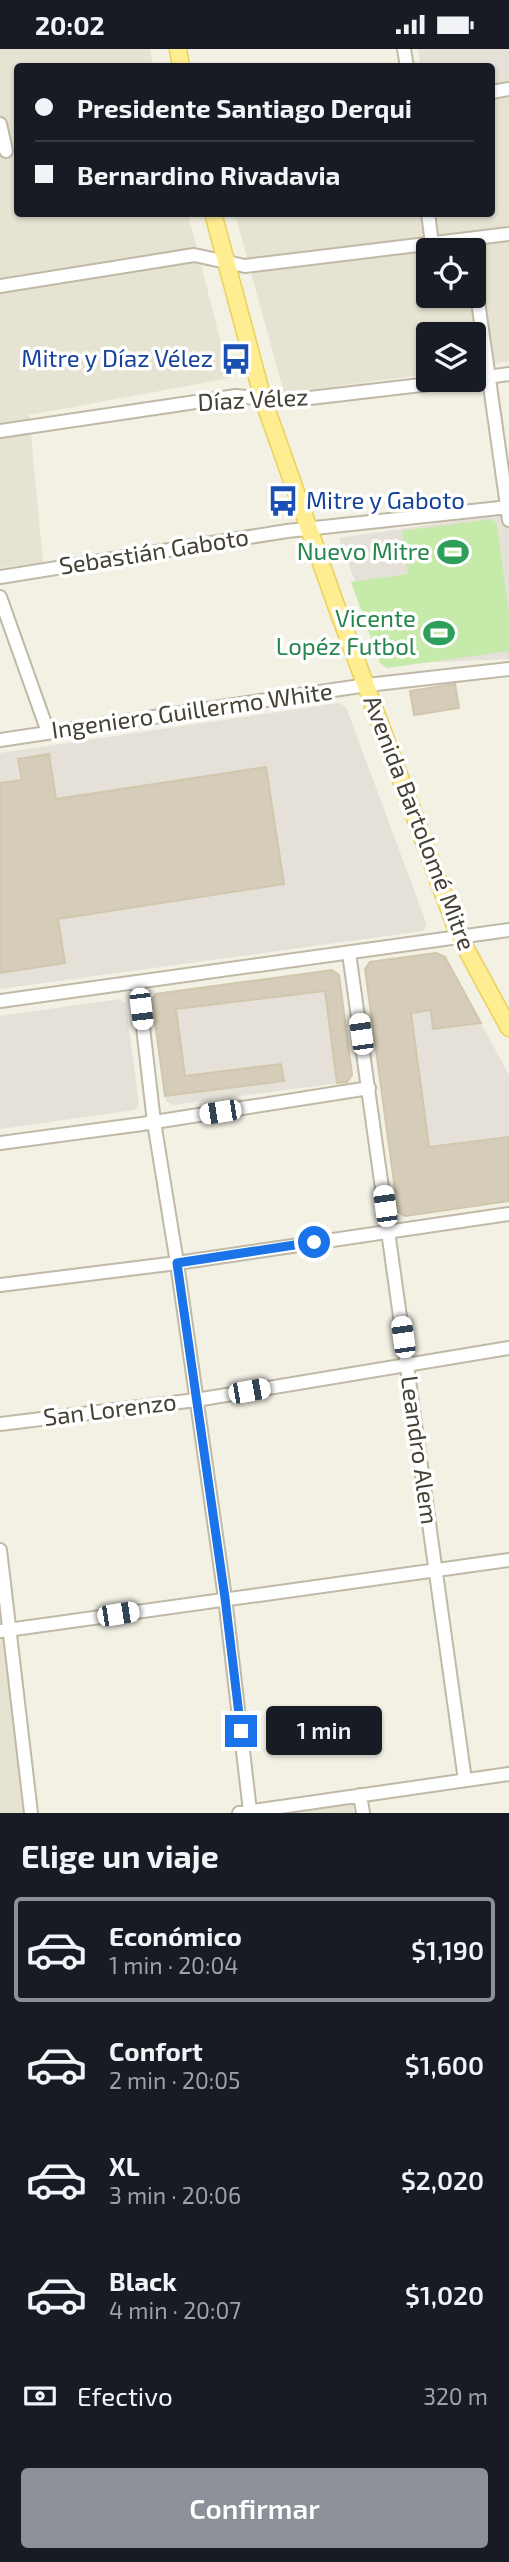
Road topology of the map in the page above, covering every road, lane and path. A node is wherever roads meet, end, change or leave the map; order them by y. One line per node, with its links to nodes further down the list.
1 (0, 124): 2 (street)
2 (8, 151)
3 (214, 217): 9 (main road, Avenida Bartolomé Mitre)
4 (429, 217): 6 (street)
5 (509, 234): 7 (street)
6 (431, 238)
7 (486, 240)
8 (416, 246): 9 (street)
9 (226, 263): 10 (street); 16 (main road, Avenida Bartolomé Mitre)
10 (0, 286)
11 (479, 308): 14 (street)
12 (509, 374): 14 (street)
13 (486, 377): 14 (street)
14 (489, 377): 18 (street)
15 (416, 386): 16 (street, Díaz Vélez)
16 (263, 399): 17 (street, Díaz Vélez); 19 (main road, Avenida Bartolomé Mitre)
17 (0, 431)
18 (508, 511): 19 (street, Sebastián Gaboto)
19 (309, 529): 20 (street, Sebastián Gaboto); 23 (main road, Avenida Bartolomé Mitre)
20 (0, 577)
21 (0, 597): 24 (street)
22 (509, 669): 23 (street, Ingeniero Guillermo White)
23 (367, 685): 24 (street, Ingeniero Guillermo White); 27 (main road, Avenida Bartolomé Mitre)
24 (48, 732): 25 (street, Ingeniero Guillermo White)
25 (0, 740)
26 (509, 930): 27 (street)
27 (458, 936): 28 (street); 31 (main road, Avenida Bartolomé Mitre)
28 (349, 953): 29 (street); 32 (street, Leandro Alem)
29 (138, 984): 30 (street); 33 (street)
30 (0, 1001)
31 (509, 1028)
32 (369, 1088): 33 (street); 36 (street, Leandro Alem)
33 (154, 1122): 34 (street); 37 (street)
34 (0, 1143)
35 (509, 1213): 36 (street)
36 (389, 1230): 37 (street); 40 (street, Leandro Alem)
37 (177, 1263): 38 (street); 41 (street)
38 (0, 1285)
39 (509, 1348): 40 (street, San Lorenzo)
40 (407, 1363): 41 (street, San Lorenzo); 45 (street, Leandro Alem)
41 (196, 1400): 42 (street, San Lorenzo); 46 (street)
42 (0, 1424)
43 (0, 1550): 47 (street)
44 (509, 1560): 45 (street)
45 (436, 1570): 46 (street); 49 (street, Leandro Alem)
46 (225, 1598): 47 (street); 51 (street)
47 (5, 1630): 52 (street)
48 (509, 1774): 49 (street)
49 (466, 1780): 50 (street)
50 (360, 1795): 51 (street); 53 (street)
51 (244, 1812)
52 (31, 1813)
53 (363, 1813)

